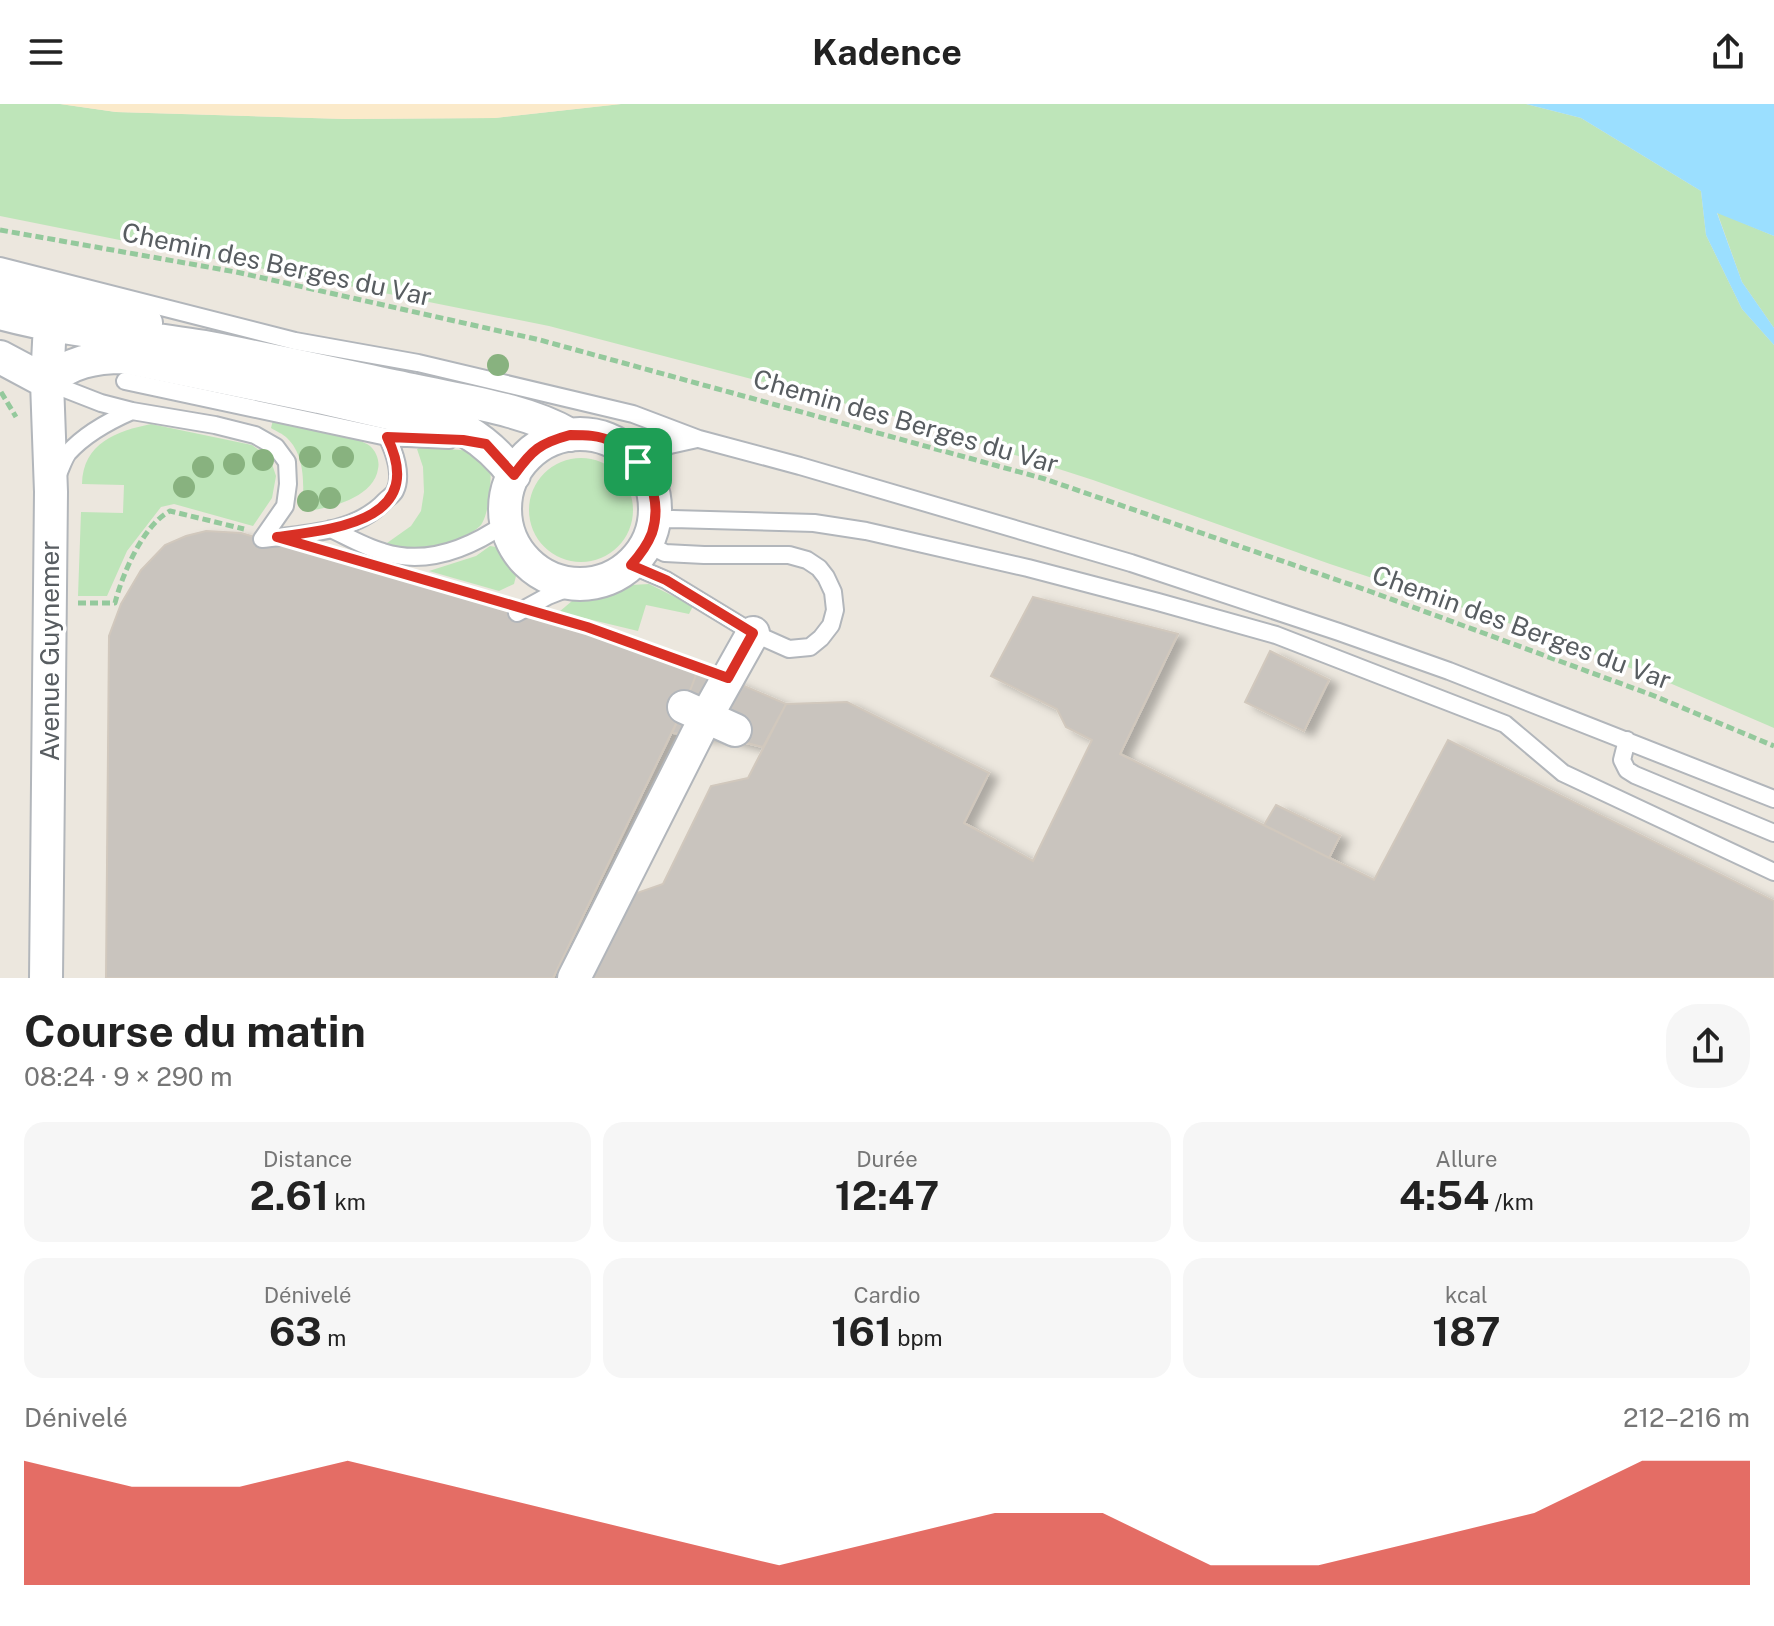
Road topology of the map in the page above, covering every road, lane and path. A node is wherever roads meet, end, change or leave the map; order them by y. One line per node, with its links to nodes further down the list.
1 (0, 230): 29 (path, Chemin des Berges du Var)
2 (0, 266): 13 (lane)
3 (0, 283): 6 (street)
4 (0, 313): 5 (street)
5 (50, 323): 6 (street); 9 (street, Avenue Guynemer)
6 (208, 348): 11 (street)
7 (0, 357): 9 (street)
8 (125, 381): 12 (lane)
9 (47, 382): 10 (lane); 14 (street); 17 (street, Avenue Guynemer)
10 (132, 411): 17 (lane); 20 (lane)
11 (570, 435): 15 (street); 16 (street)
12 (387, 437): 14 (lane); 19 (lane)
13 (699, 439): 15 (lane); 28 (lane)
14 (486, 444): 16 (street)
15 (638, 462): 21 (street)
16 (514, 475): 18 (street)
17 (51, 492): 24 (street, Avenue Guynemer)
18 (506, 523): 19 (lane); 23 (street)
19 (331, 529): 20 (lane)
20 (264, 536): 24 (path)
21 (644, 543): 23 (street); 26 (lane); 26 (lane); 32 (lane)
22 (425, 579): 25 (path)
23 (576, 585): 25 (lane)
24 (49, 603): 33 (street, Avenue Guynemer)
25 (520, 612): 27 (path)
26 (753, 633): 27 (street)
27 (728, 678): 34 (street)
28 (1627, 740): 30 (lane); 31 (lane)
29 (1774, 746)
30 (1774, 799)
31 (1774, 833)
32 (1774, 872)
33 (46, 978)
34 (574, 978)

